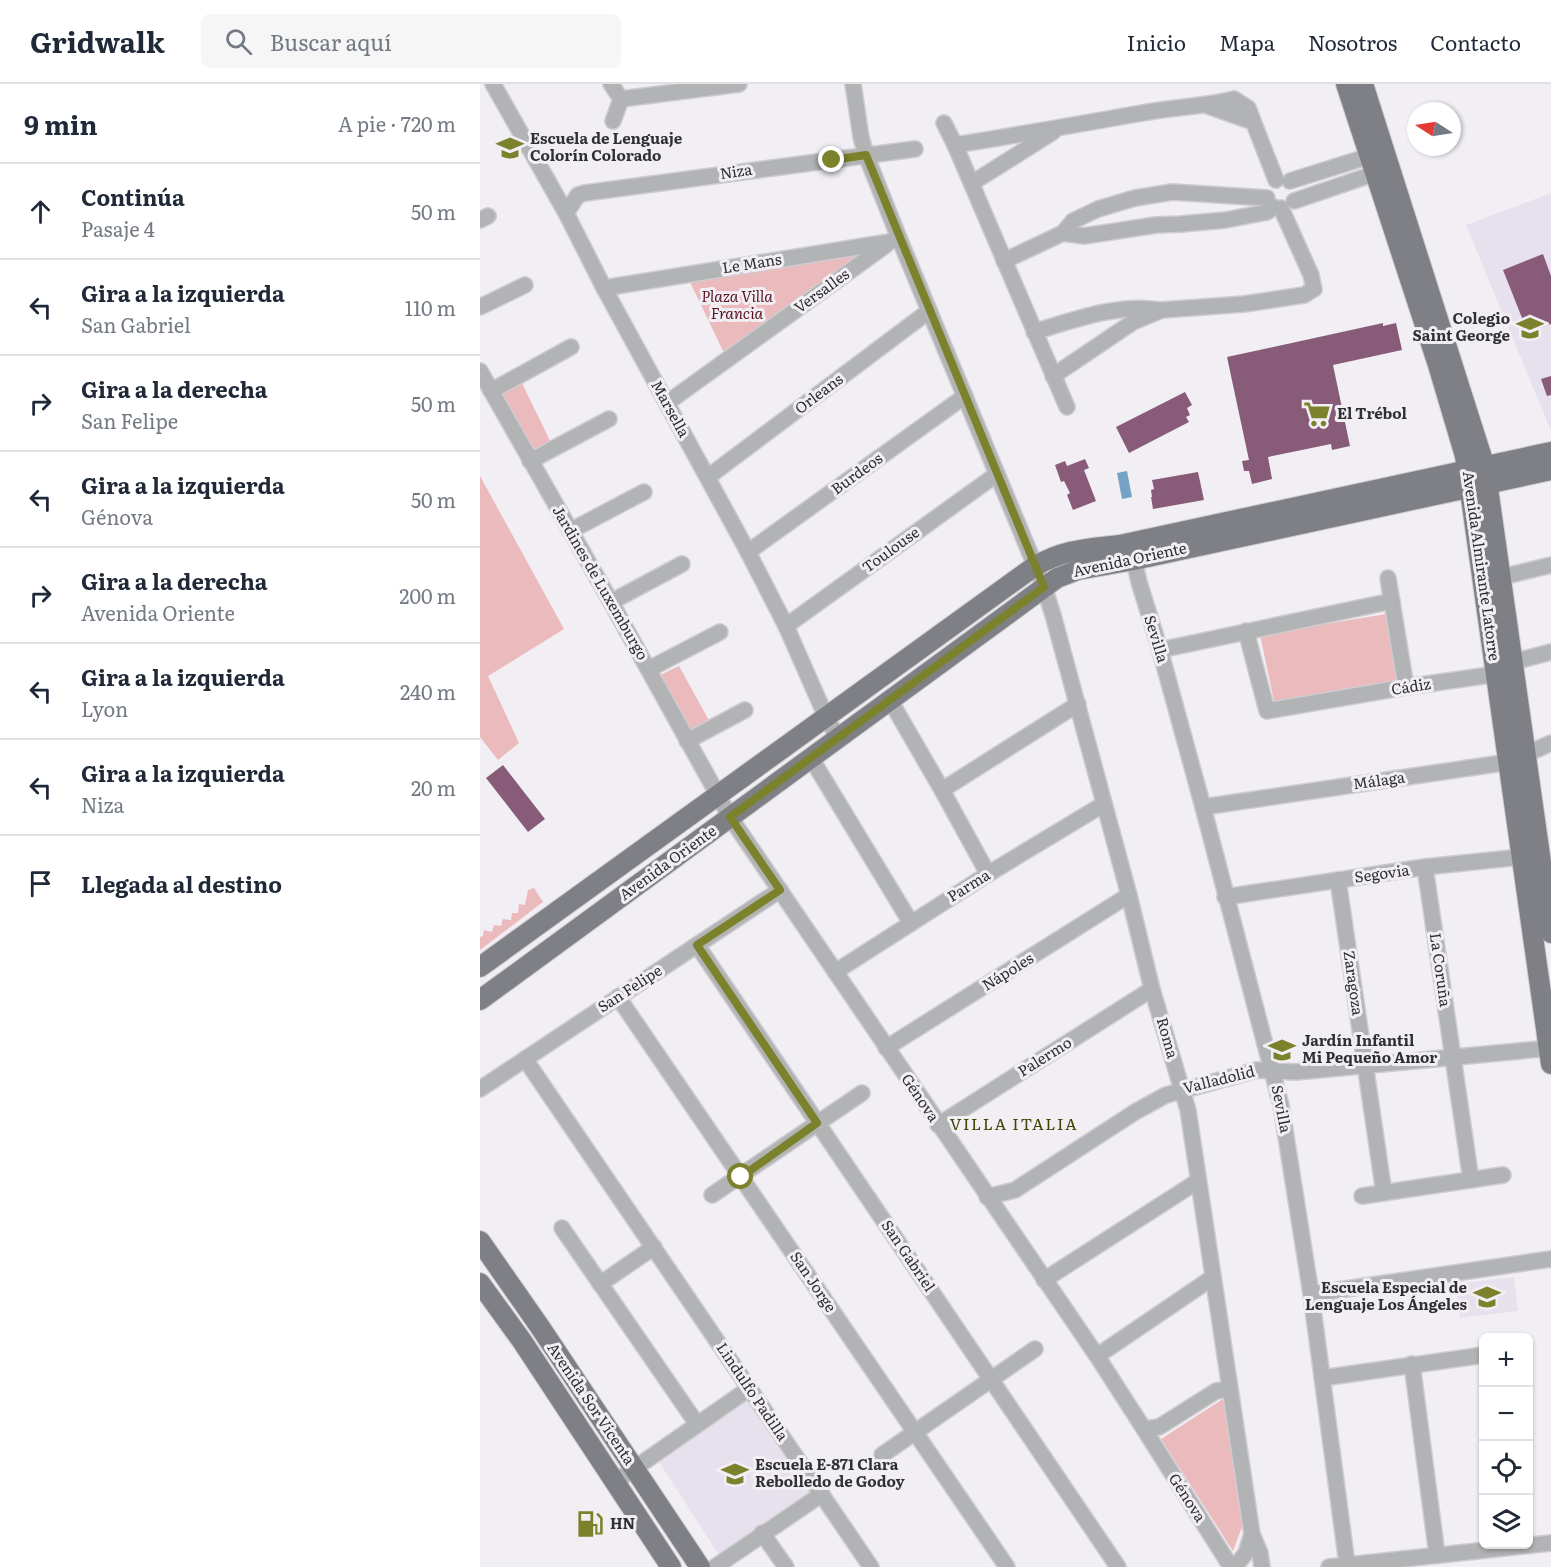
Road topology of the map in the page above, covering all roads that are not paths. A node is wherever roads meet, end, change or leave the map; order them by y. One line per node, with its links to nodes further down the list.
1 (493, 84): 18 (street, Marsella)
2 (611, 84): 7 (street)
3 (739, 84): 7 (street)
4 (853, 84): 13 (street, Roma)
5 (1346, 84): 14 (main road, Avenida Almirante Latorre)
6 (1363, 84): 14 (main road, Avenida Almirante Latorre)
7 (621, 99): 8 (street)
8 (613, 121)
9 (944, 123): 11 (street)
10 (1057, 129): 11 (street); 15 (street); 16 (street)
11 (955, 145): 16 (street)
12 (915, 149): 13 (street, Niza)
13 (866, 155): 18 (street, Niza); 20 (street, Roma)
14 (1380, 162): 15 (street); 17 (street); 41 (main road, Avenida Almirante Latorre)
15 (1283, 181): 17 (street); 17 (street)
16 (972, 183): 21 (street)
17 (1279, 204): 19 (street); 19 (street); 25 (street)
18 (566, 213): 23 (street, Marsella)
19 (1063, 233): 21 (street)
20 (894, 240): 23 (street, Le Mans); 26 (street, Roma); 33 (street, Versalles)
21 (1004, 261): 27 (street)
22 (525, 285): 24 (street)
23 (604, 288): 33 (street, Marsella)
24 (480, 307)
25 (1161, 310): 27 (street); 30 (street)
26 (929, 311): 32 (street, Roma); 40 (street, Orleans)
27 (1034, 332): 30 (street)
28 (571, 347): 31 (street)
29 (480, 371): 31 (street, Jardines de Luxemburgo)
30 (1053, 376): 34 (street)
31 (491, 391): 37 (street, Jardines de Luxemburgo)
32 (965, 396): 39 (street, Roma); 44 (street, Burdeos)
33 (667, 403): 40 (street, Marsella)
34 (1066, 407)
35 (609, 419): 37 (street)
36 (1551, 452): 41 (main road, Avenida Oriente)
37 (530, 461): 43 (street, Jardines de Luxemburgo)
38 (1551, 470): 41 (main road, Avenida Oriente)
39 (997, 474): 48 (street, Roma); 54 (street, Toulouse)
40 (708, 477): 44 (street, Marsella)
41 (1478, 477): 45 (main road, Avenida Oriente); 48 (main road, Avenida Oriente); 49 (main road, Avenida Almirante Latorre); 61 (main road, Avenida Almirante Latorre)
42 (644, 492): 43 (street)
43 (570, 531): 53 (street, Jardines de Luxemburgo)
44 (748, 552): 54 (street, Marsella)
45 (1134, 560): 51 (main road, Avenida Oriente); 57 (street, Sevilla)
46 (682, 564): 53 (street)
47 (1551, 565): 49 (street)
48 (1035, 566): 51 (street, Roma); 66 (main road, Avenida Oriente)
49 (1502, 577): 59 (main road, Avenida Almirante Latorre)
50 (1388, 578): 52 (street)
51 (1044, 587): 63 (main road, Avenida Oriente); 64 (street, Roma)
52 (1392, 601): 55 (street); 62 (street)
53 (611, 602): 60 (street, Jardines de Luxemburgo)
54 (786, 626): 66 (street, Marsella)
55 (1246, 631): 57 (street); 62 (street, Cádiz)
56 (720, 632): 60 (street)
57 (1160, 650): 75 (street, Sevilla)
58 (1551, 652): 59 (street, Cádiz)
59 (1514, 662): 61 (street, Cádiz); 71 (main road, Avenida Almirante Latorre)
60 (649, 669): 68 (street, Jardines de Luxemburgo)
61 (1497, 674): 62 (street, Cádiz); 71 (main road, Avenida Almirante Latorre)
62 (1406, 687)
63 (890, 700): 67 (main road, Avenida Oriente); 72 (street)
64 (1077, 704): 72 (street); 74 (street, Roma)
65 (745, 710): 68 (street)
66 (826, 717): 67 (street, Marsella); 73 (main road, Avenida Oriente)
67 (838, 738): 70 (main road, Avenida Oriente)
68 (687, 741): 73 (street, Jardines de Luxemburgo)
69 (1551, 743): 71 (street, Málaga)
70 (811, 758): 76 (main road, Avenida Oriente); 85 (street)
71 (1518, 758): 75 (street, Málaga); 77 (main road, Avenida Almirante Latorre)
72 (942, 790): 79 (street)
73 (717, 796): 76 (street, Génova); 84 (main road, Avenida Oriente)
74 (1104, 804): 79 (street, Parma); 82 (street, Roma)
75 (1203, 807): 83 (street, Sevilla)
76 (730, 817): 81 (street, Génova); 86 (main road, Avenida Oriente)
77 (1531, 856): 78 (street, Segovia); 87 (main road, Avenida Almirante Latorre); 95 (main road, Avenida Almirante Latorre)
78 (1425, 867): 80 (street, Segovia); 96 (street, La Coruña)
79 (988, 874): 85 (street, Parma)
80 (1338, 880): 83 (street, Segovia); 98 (street, Zaragoza)
81 (780, 890): 88 (street, San Felipe); 90 (street, Génova)
82 (1129, 895): 91 (street, Roma); 94 (street, Nápoles)
83 (1225, 897): 99 (street, Sevilla)
84 (566, 905): 86 (main road); 89 (main road, Avenida Oriente)
85 (910, 923): 90 (street, Parma)
86 (573, 932): 93 (main road, Avenida Oriente)
87 (1551, 933)
88 (697, 945): 92 (street, San Felipe); 103 (street, San Gabriel)
89 (480, 967)
90 (835, 972): 94 (street, Génova)
91 (1152, 989): 101 (street, Roma); 104 (street, Palermo)
92 (618, 998): 97 (street, San Felipe); 106 (street, San Jorge)
93 (480, 1000)
94 (886, 1048): 104 (street, Génova)
95 (1550, 1054): 96 (street, Valladolid)
96 (1453, 1056): 98 (street, Valladolid); 107 (street, La Coruña)
97 (525, 1059): 100 (street, San Felipe); 115 (street, Lindulfo Padilla)
98 (1366, 1066): 99 (street, Valladolid); 109 (street, Zaragoza)
99 (1272, 1070): 101 (street, Valladolid); 121 (street, Sevilla)
100 (480, 1089)
101 (1182, 1089): 108 (street, Roma); 112 (street, Valladolid)
102 (862, 1093): 103 (street)
103 (817, 1123): 106 (street); 127 (street, San Gabriel)
104 (938, 1125): 112 (street, Génova)
105 (1503, 1175): 107 (street)
106 (741, 1177): 110 (street); 132 (street, San Jorge)
107 (1471, 1180): 109 (street)
108 (1198, 1181): 117 (street, Roma); 118 (street)
109 (1384, 1193): 111 (street)
110 (712, 1195)
111 (1362, 1196)
112 (987, 1197): 118 (street, Génova)
113 (562, 1228): 120 (street)
114 (480, 1241): 134 (main road, Avenida Sor Vicenta)
115 (654, 1247): 120 (street); 128 (street, Lindulfo Padilla)
116 (1551, 1259): 121 (street)
117 (1212, 1278): 123 (street); 129 (street, Roma)
118 (1044, 1280): 123 (street, Génova)
119 (480, 1283): 135 (main road, Avenida Sor Vicenta)
120 (600, 1284): 130 (street)
121 (1311, 1294): 126 (street, Sevilla)
122 (1035, 1349): 127 (street)
123 (1097, 1356): 131 (street, Génova)
124 (1479, 1356): 125 (street)
125 (1412, 1364): 126 (street); 142 (street)
126 (1322, 1378): 143 (street, Sevilla)
127 (991, 1379): 132 (street); 150 (street, San Gabriel)
128 (750, 1388): 130 (street); 136 (street, Lindulfo Padilla)
129 (1229, 1389): 131 (street); 138 (street, Roma)
130 (697, 1424): 134 (street)
131 (1143, 1430): 151 (street, Génova)
132 (916, 1433): 133 (street); 149 (street, San Jorge)
133 (882, 1455)
134 (634, 1468): 135 (street); 145 (main road, Avenida Sor Vicenta)
135 (615, 1482): 144 (main road, Avenida Sor Vicenta)
136 (822, 1494): 137 (street); 148 (street, Lindulfo Padilla)
137 (762, 1533): 146 (street); 147 (street)
138 (1252, 1534): 151 (street); 152 (street, Roma)
139 (1551, 1543): 140 (street)
140 (1533, 1544)
141 (1488, 1549): 142 (street)
142 (1437, 1555): 143 (street)
143 (1347, 1564): 153 (street)
144 (671, 1567)
145 (700, 1567)
146 (715, 1567)
147 (786, 1567)
148 (872, 1567)
149 (1007, 1567)
150 (1118, 1567)
151 (1233, 1567)
152 (1262, 1567)
153 (1329, 1567)

